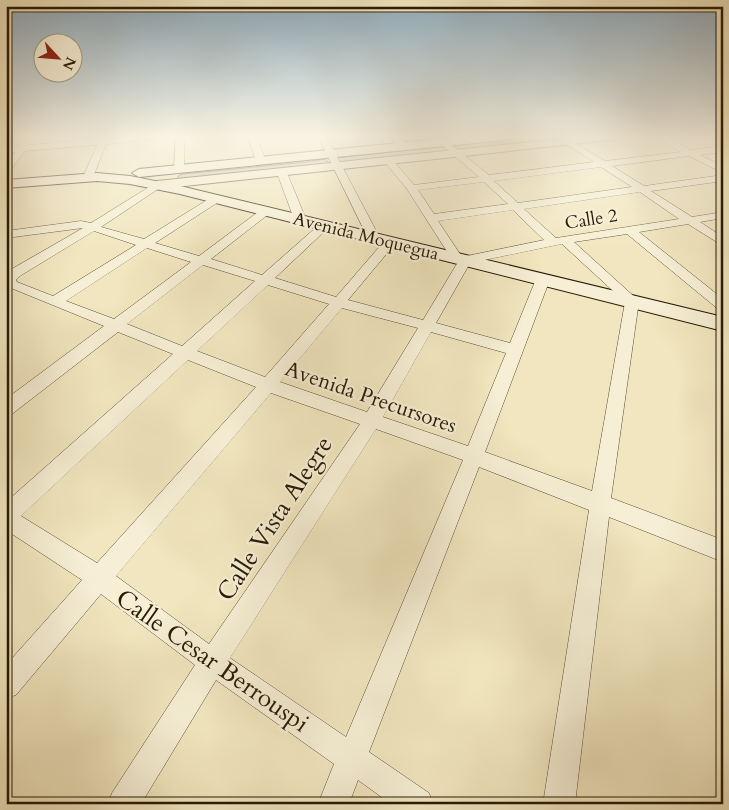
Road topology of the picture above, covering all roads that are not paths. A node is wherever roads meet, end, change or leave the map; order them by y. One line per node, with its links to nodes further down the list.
1 (282, 173): 22 (street)
2 (94, 174): 10 (street)
3 (132, 174): 10 (main road)
4 (274, 174): 14 (street)
5 (341, 174): 28 (street)
6 (399, 174): 15 (street)
7 (481, 174): 11 (street)
8 (521, 174): 11 (street)
9 (618, 174): 16 (street)
10 (93, 177): 13 (main road, Avenida Moquegua); 14 (main road, Avenida Moquegua)
11 (486, 178): 15 (street); 18 (street)
12 (723, 178): 16 (street)
13 (6, 184)
14 (157, 185): 17 (main road, Avenida Moquegua); 25 (street)
15 (410, 188): 21 (street)
16 (641, 189): 18 (street); 23 (street)
17 (216, 198): 19 (main road, Avenida Moquegua); 31 (street)
18 (514, 206): 21 (street); 29 (street)
19 (266, 211): 22 (main road, Avenida Moquegua); 33 (street)
20 (723, 215): 23 (street, Calle 2)
21 (432, 218): 32 (street)
22 (300, 219): 24 (main road, Avenida Moquegua)
23 (691, 220): 26 (street, Calle 2); 30 (street)
24 (325, 226): 28 (main road, Avenida Moquegua); 35 (street)
25 (93, 227): 27 (street); 31 (street); 37 (street, Avenida Precursores)
26 (630, 230): 29 (street, Calle 2); 39 (street)
27 (6, 235)
28 (382, 240): 32 (main road, Avenida Moquegua); 38 (street)
29 (560, 241): 32 (street, Calle 2); 36 (street)
30 (723, 242)
31 (145, 244): 33 (street); 37 (street)
32 (461, 259): 34 (main road, Avenida Moquegua); 41 (street, Calle Vista Alegre)
33 (201, 260): 35 (street); 42 (street)
34 (543, 279): 36 (main road, Avenida Moquegua); 43 (street)
35 (264, 280): 38 (street); 44 (street)
36 (632, 301): 40 (main road, Avenida Moquegua); 49 (street)
37 (54, 302): 42 (street, Avenida Precursores)
38 (338, 302): 41 (street); 45 (street)
39 (723, 306)
40 (723, 324)
41 (426, 325): 43 (street); 47 (street, Calle Vista Alegre)
42 (113, 326): 44 (street, Avenida Precursores); 46 (street)
43 (515, 350): 48 (street)
44 (186, 353): 45 (street, Avenida Precursores); 50 (street)
45 (268, 385): 47 (street, Avenida Precursores); 52 (street)
46 (6, 409)
47 (372, 420): 48 (street, Avenida Precursores); 53 (street, Calle Vista Alegre)
48 (474, 456): 49 (street, Avenida Precursores); 55 (street)
49 (600, 504): 51 (street, Avenida Precursores); 59 (street)
50 (6, 517): 52 (street, Calle Cesar Berrouspi)
51 (723, 551)
52 (99, 578): 53 (street, Calle Cesar Berrouspi); 54 (street)
53 (212, 662): 55 (street, Calle Cesar Berrouspi); 56 (street, Calle Vista Alegre)
54 (6, 685)
55 (351, 758): 57 (street); 58 (street, Calle Cesar Berrouspi)
56 (123, 804)
57 (333, 804)
58 (418, 804)
59 (559, 804)

